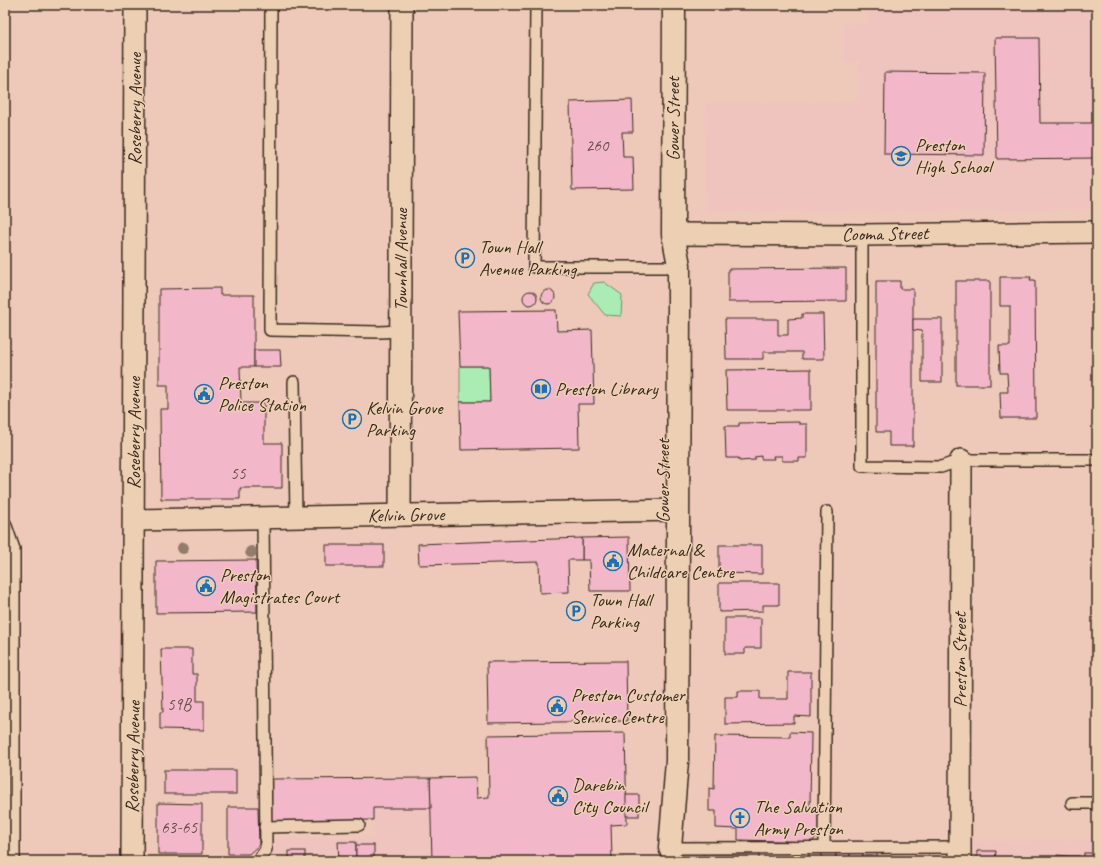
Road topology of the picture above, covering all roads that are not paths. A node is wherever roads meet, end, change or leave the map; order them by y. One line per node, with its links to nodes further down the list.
1 (135, 5): 19 (street, Roseberry Avenue)
2 (271, 5): 10 (lane)
3 (402, 5): 10 (street, Townhall Avenue)
4 (536, 5): 9 (lane)
5 (674, 5): 7 (street, Gower Street)
6 (1097, 232): 8 (street, Cooma Street)
7 (673, 234): 8 (street, Cooma Street); 9 (street, Gower Street); 14 (street, Gower Street)
8 (862, 235): 12 (lane)
9 (665, 267): 14 (street, Gower Street)
10 (401, 331): 16 (street, Townhall Avenue)
11 (294, 382): 17 (lane)
12 (961, 460): 13 (lane); 27 (street, Preston Street)
13 (1097, 460)
14 (671, 510): 16 (street, Kelvin Grove); 26 (street, Gower Street)
15 (827, 512): 25 (lane)
16 (400, 515): 17 (street, Kelvin Grove)
17 (296, 517): 18 (street, Kelvin Grove)
18 (263, 518): 19 (street, Kelvin Grove); 24 (lane)
19 (134, 520): 29 (street, Roseberry Avenue)
20 (5, 523): 28 (lane)
21 (1097, 802): 22 (lane)
22 (1072, 803)
23 (359, 825): 24 (lane)
24 (266, 827): 30 (lane)
25 (824, 846): 26 (lane); 27 (lane)
26 (670, 854)
27 (960, 854)
28 (14, 861)
29 (132, 861)
30 (258, 861)

